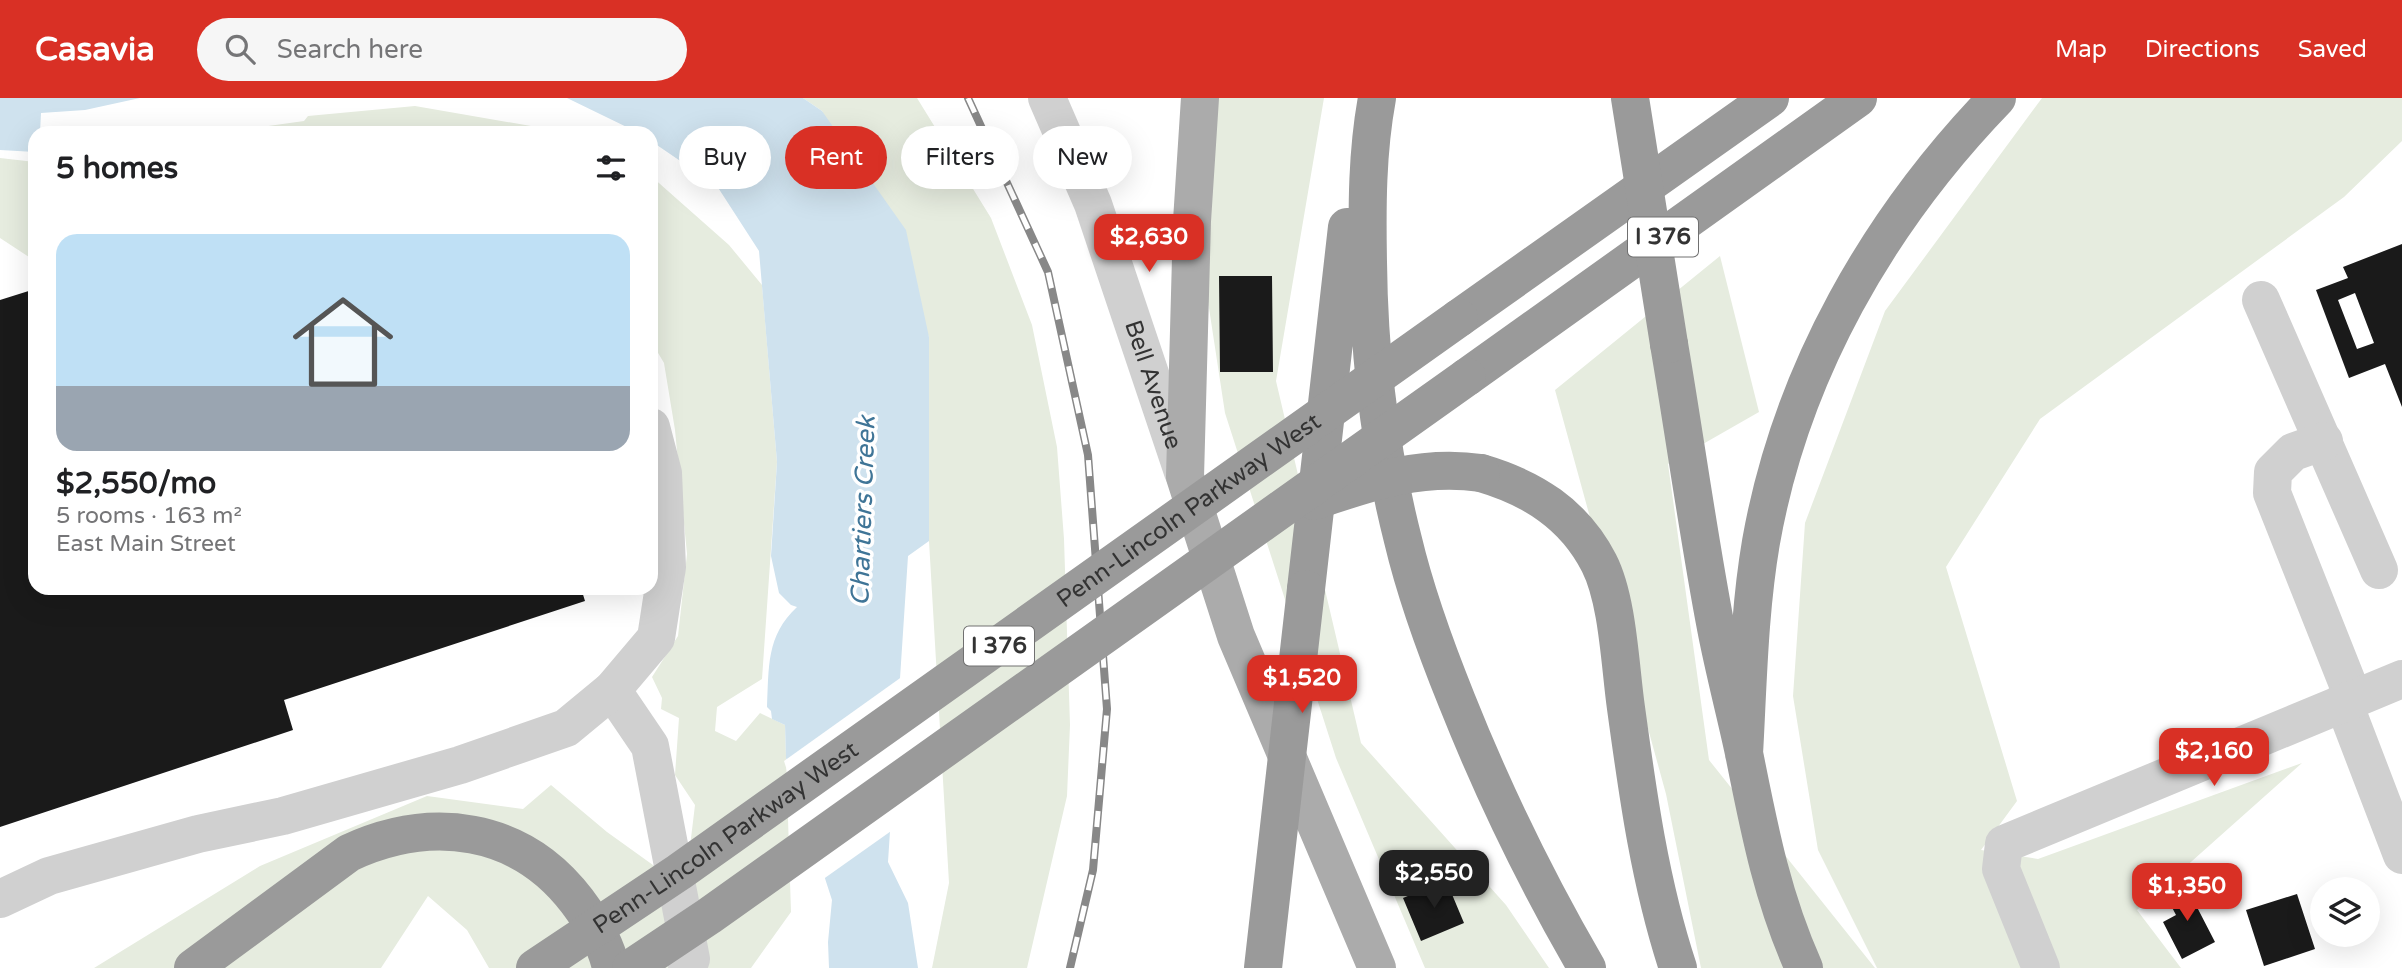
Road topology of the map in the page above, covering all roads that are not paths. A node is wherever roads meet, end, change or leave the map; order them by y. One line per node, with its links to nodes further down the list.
1 (1047, 98): 13 (street, Bell Avenue)
2 (1200, 98): 13 (main road)
3 (1376, 98): 27 (highway, bridge); 29 (highway)
4 (1630, 98): 19 (highway, bridge)
5 (1762, 98): 9 (highway)
6 (1770, 98): 9 (highway, Penn-Lincoln Parkway West / I 376)
7 (1858, 98): 14 (highway, I 376, bridge)
8 (1997, 98): 19 (highway)
9 (1733, 123): 23 (highway, Penn-Lincoln Parkway West / I 376, bridge)
10 (2261, 300): 11 (street)
11 (2324, 441): 15 (street); 18 (street)
12 (658, 454): 17 (street)
13 (1185, 477): 28 (main road)
14 (1275, 514): 25 (highway, I 376, bridge); 30 (highway, bridge)
15 (2379, 570)
16 (2402, 678): 18 (street)
17 (612, 690): 21 (street); 26 (street)
18 (2348, 699): 20 (street); 32 (street)
19 (1744, 754): 31 (highway)
20 (2402, 855)
21 (0, 899)
22 (192, 968): 24 (highway)
23 (535, 968)
24 (611, 968)
25 (631, 968)
26 (687, 968)
27 (1263, 968)
28 (1377, 968)
29 (1587, 968)
30 (1678, 968)
31 (1804, 968)
32 (2041, 968)

